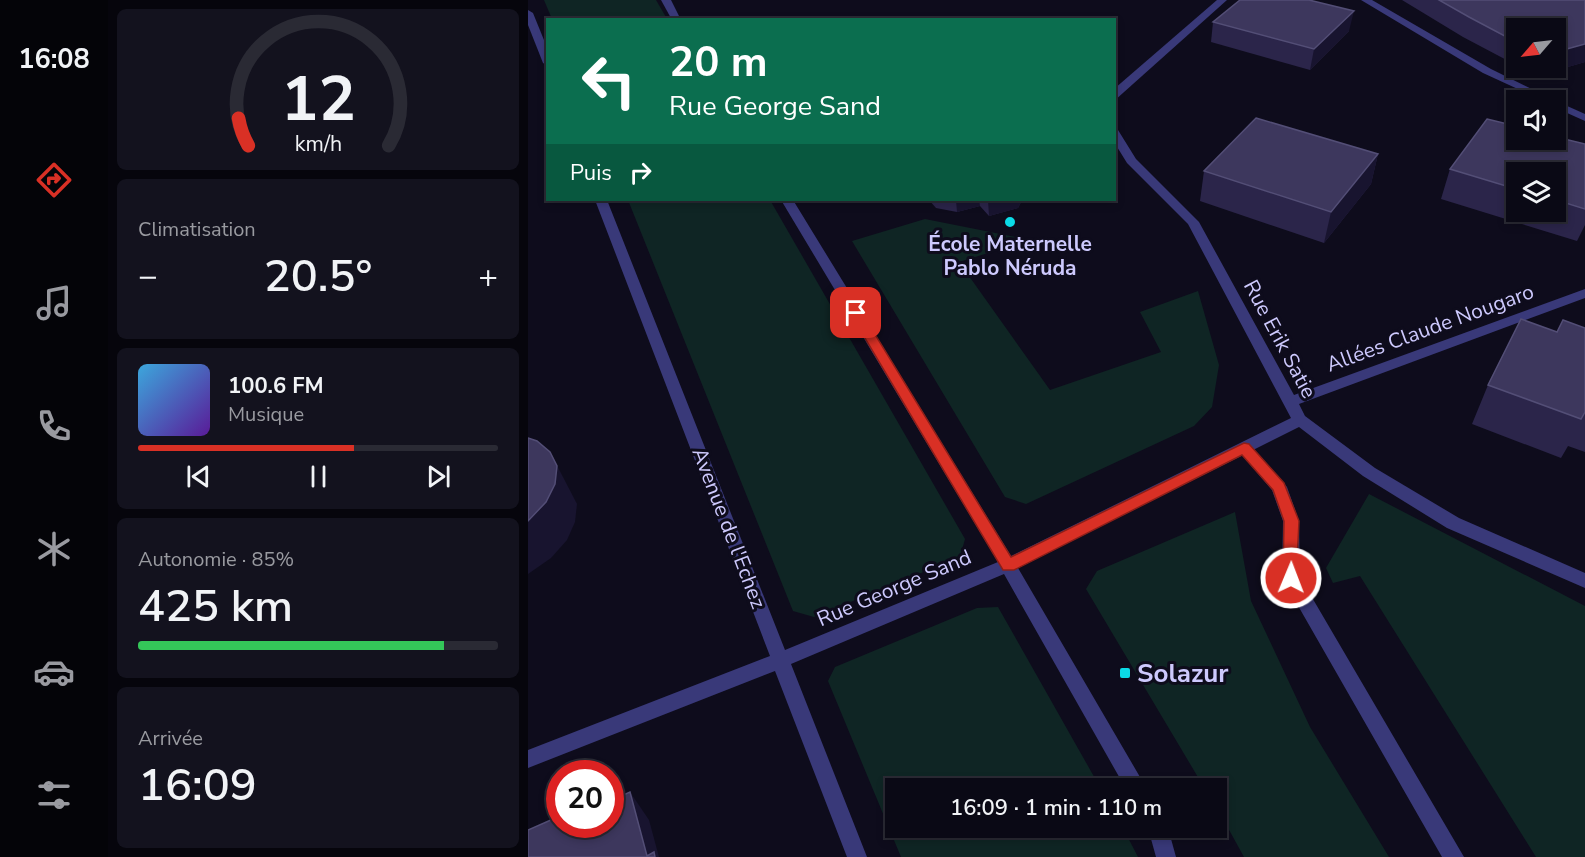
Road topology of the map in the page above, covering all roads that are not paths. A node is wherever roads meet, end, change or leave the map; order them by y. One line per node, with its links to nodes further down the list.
1 (666, 0): 5 (street)
2 (1222, 0): 8 (street)
3 (1366, 0): 7 (street)
4 (528, 13): 6 (street)
5 (676, 18)
6 (546, 58)
7 (1528, 90)
8 (1116, 94)
9 (1566, 109): 10 (street)
10 (1585, 118)
11 (1116, 135): 15 (street, Rue Erik Satie)
12 (601, 201): 20 (street, Avenue de l'Echez)
13 (788, 201): 18 (street)
14 (1585, 293): 15 (street, Allées Claude Nougaro)
15 (1289, 402): 16 (street, Rue Erik Satie)
16 (1300, 420): 17 (street, Rue George Sand); 19 (street, Rue Erik Satie)
17 (1244, 448): 18 (street, Rue George Sand); 26 (street)
18 (1008, 565): 20 (street, Rue George Sand); 22 (street)
19 (1585, 581)
20 (780, 661): 21 (street, Rue George Sand); 24 (street, Avenue de l'Echez)
21 (528, 759)
22 (1131, 778)
23 (1161, 838): 25 (street)
24 (857, 857)
25 (1166, 857)
26 (1454, 857)

